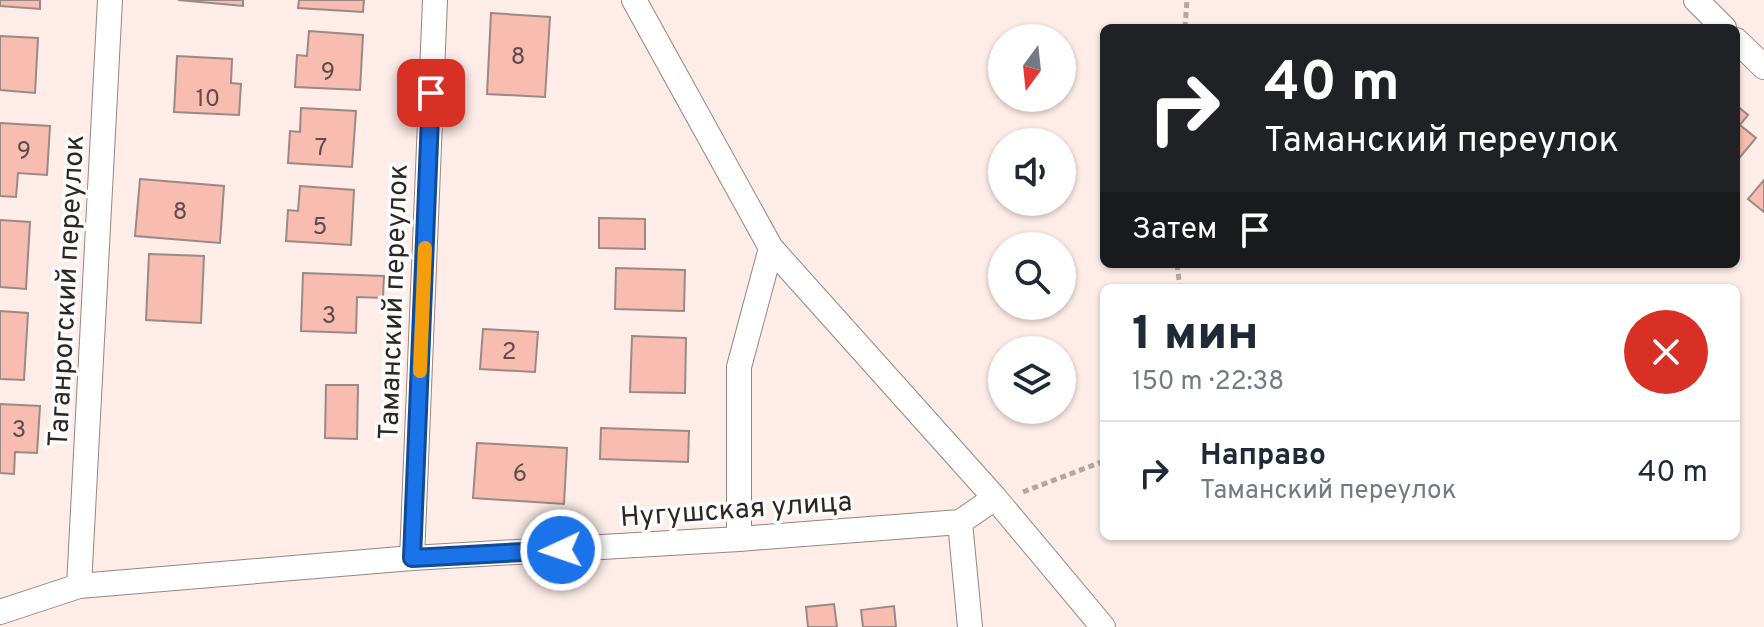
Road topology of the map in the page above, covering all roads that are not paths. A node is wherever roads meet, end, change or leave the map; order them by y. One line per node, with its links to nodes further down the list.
1 (110, 0): 13 (street, Таганрогский переулок)
2 (435, 0): 12 (street, Таманский переулок)
3 (634, 0): 8 (street)
4 (1696, 0): 5 (street)
5 (1720, 24)
6 (1740, 44): 7 (street)
7 (1764, 67)
8 (771, 248): 9 (street); 11 (street)
9 (995, 498): 10 (street); 16 (street)
10 (960, 522): 11 (street, Нугушская улица); 15 (street)
11 (739, 539): 12 (street, Нугушская улица)
12 (412, 558): 13 (street, Нугушская улица)
13 (79, 586): 14 (street, Нугушская улица)
14 (0, 612)
15 (970, 627)
16 (1103, 627)

